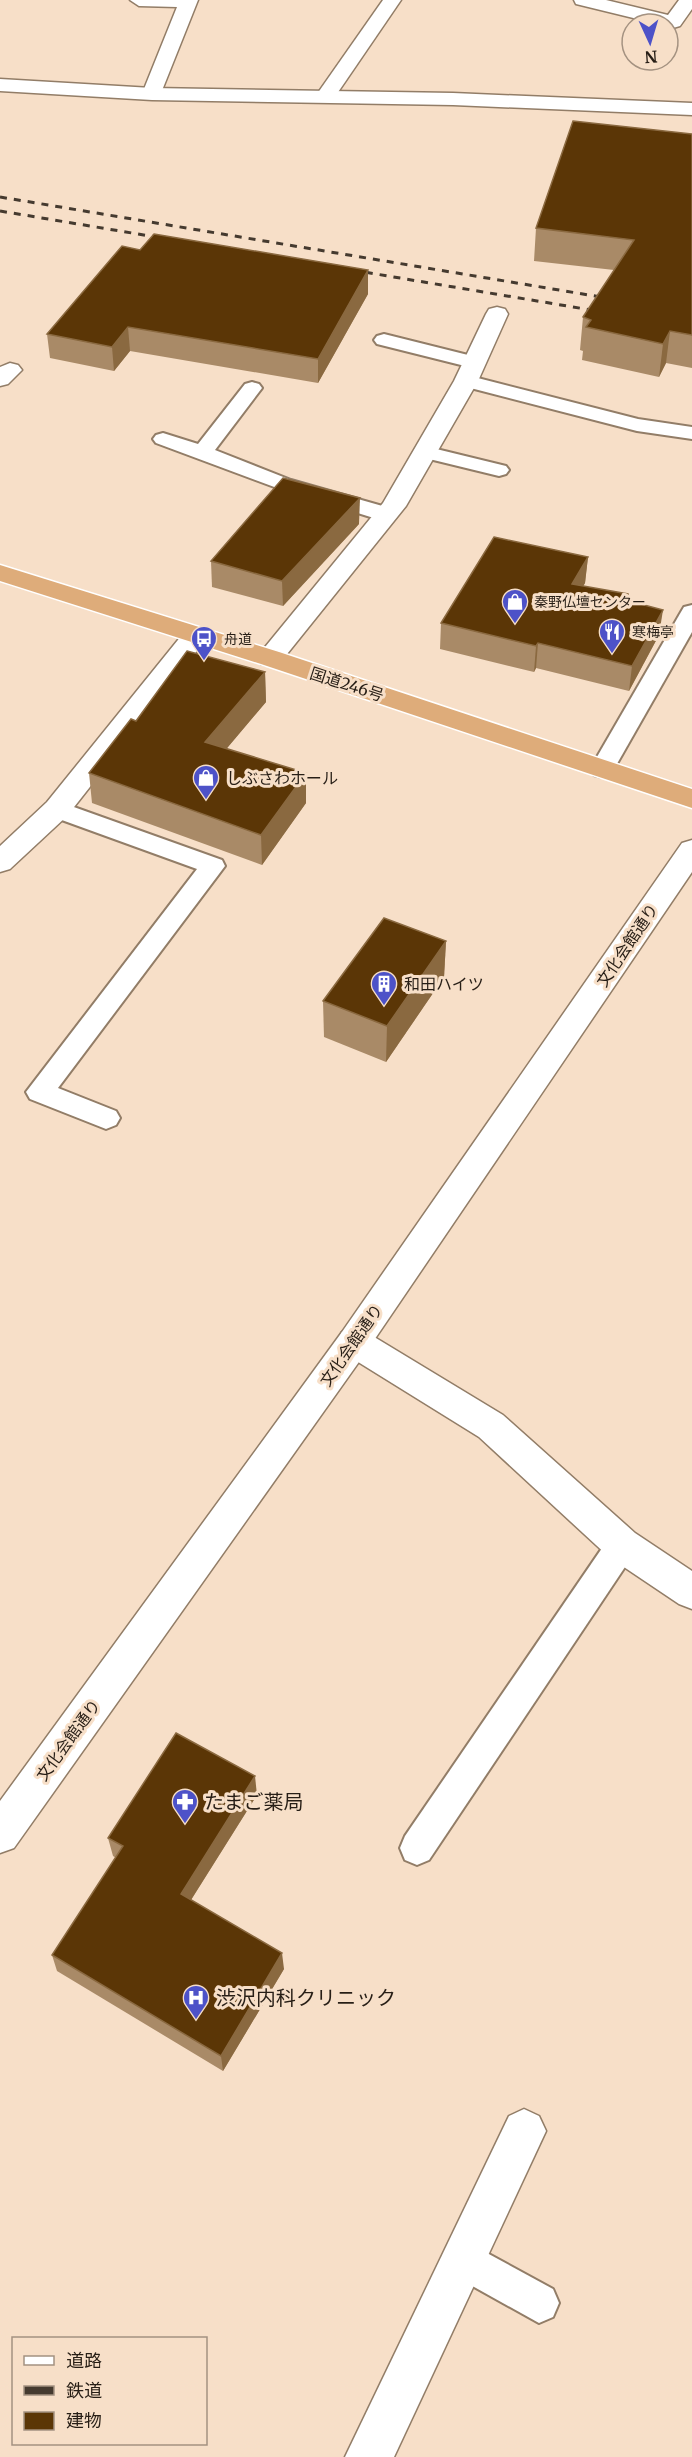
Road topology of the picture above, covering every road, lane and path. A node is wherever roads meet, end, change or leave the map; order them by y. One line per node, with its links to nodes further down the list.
1 (139, 0): 5 (street)
2 (392, 0): 8 (street)
3 (583, 0): 4 (street)
4 (689, 0)
5 (189, 1): 7 (street)
6 (0, 85): 7 (street)
7 (152, 94): 8 (street)
8 (325, 97): 9 (street)
9 (692, 109)
10 (497, 314): 12 (street)
11 (384, 340): 12 (lane)
12 (470, 372): 14 (lane); 17 (street)
13 (252, 388): 16 (lane)
14 (692, 434)
15 (163, 439): 16 (lane)
16 (202, 452): 19 (lane)
17 (424, 452): 18 (lane); 19 (street)
18 (499, 470)
19 (385, 514): 23 (street)
20 (0, 573): 22 (highway, 国道246号)
21 (692, 612): 24 (lane)
22 (195, 636): 23 (highway, 国道246号); 26 (street)
23 (270, 658): 24 (highway, 国道246号)
24 (602, 769): 25 (highway, 国道246号)
25 (692, 799)
26 (57, 809): 28 (street); 29 (lane)
27 (692, 850): 30 (street, 文化会館通り)
28 (0, 862)
29 (106, 1118)
30 (354, 1342): 31 (street); 33 (street, 文化会館通り)
31 (622, 1545): 32 (street); 34 (lane)
32 (692, 1593)
33 (0, 1834)
34 (417, 1848)
35 (524, 2131): 36 (street)
36 (463, 2259): 37 (lane); 38 (street)
37 (539, 2303)
38 (369, 2457)

